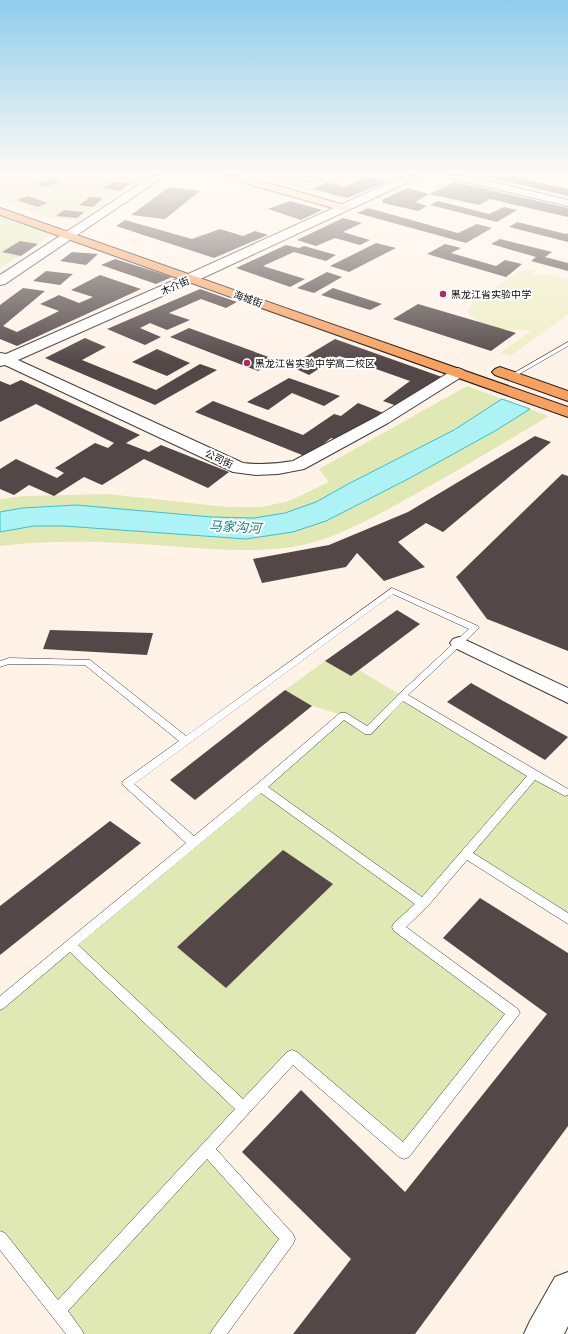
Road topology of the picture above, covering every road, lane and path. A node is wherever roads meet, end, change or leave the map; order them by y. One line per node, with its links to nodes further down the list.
1 (64, 238): 9 (street)
2 (80, 238): 7 (main road, 海城街)
3 (116, 238): 5 (main road)
4 (279, 238): 6 (street)
5 (164, 255)
6 (208, 271): 7 (main road, 海城街); 8 (main road, 海城街)
7 (192, 272): 11 (street, 木介街); 13 (main road, 海城街)
8 (223, 276)
9 (0, 281)
10 (568, 344): 14 (lane)
11 (2, 359): 13 (street, 公司街)
12 (490, 369): 14 (main road)
13 (458, 373): 16 (main road, 海城街)
14 (512, 376): 15 (main road)
15 (568, 396)
16 (568, 412)
17 (459, 644): 19 (lane); 20 (street); 21 (lane)
18 (0, 664): 21 (lane)
19 (402, 696): 22 (lane); 23 (lane)
20 (568, 696)
21 (186, 741): 25 (lane)
22 (534, 775): 24 (lane); 26 (lane)
23 (261, 787): 25 (lane); 27 (lane)
24 (567, 791)
25 (194, 843): 29 (lane)
26 (466, 854): 27 (lane); 28 (lane)
27 (423, 904): 31 (lane)
28 (568, 919)
29 (70, 946): 30 (lane); 31 (lane)
30 (0, 1004)
31 (243, 1108): 32 (lane)
32 (207, 1149): 35 (lane); 37 (lane)
33 (0, 1238): 35 (lane)
34 (568, 1290): 38 (street)
35 (58, 1311): 36 (lane)
36 (76, 1334)
37 (218, 1334)
38 (543, 1334)

